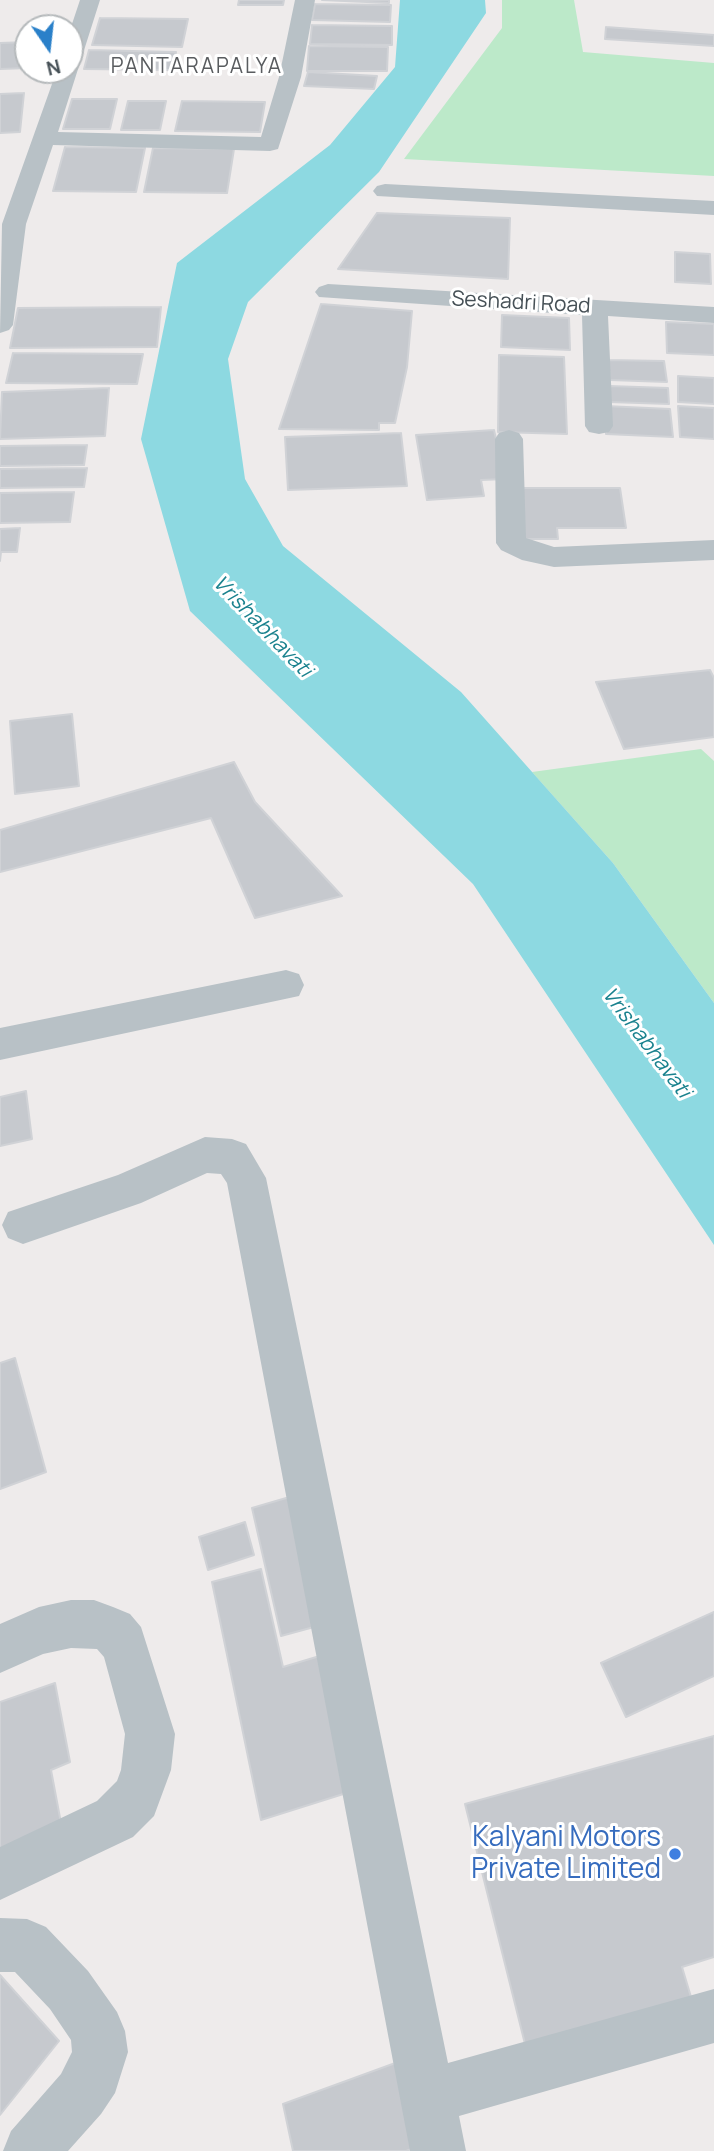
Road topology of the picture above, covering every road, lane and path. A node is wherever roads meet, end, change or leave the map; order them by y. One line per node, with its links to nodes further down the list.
1 (90, 0): 3 (street)
2 (305, 0): 5 (street)
3 (84, 19)
4 (63, 84): 5 (street)
5 (46, 138): 11 (street)
6 (385, 191): 7 (street)
7 (714, 208)
8 (328, 292): 9 (street, Seshadri Road)
9 (594, 308): 10 (street, Seshadri Road); 12 (street)
10 (714, 315)
11 (0, 325)
12 (599, 426)
13 (509, 439): 14 (street)
14 (714, 550)
15 (286, 985): 16 (street)
16 (0, 1044)
17 (23, 1225): 22 (street)
18 (0, 1649): 19 (street)
19 (0, 1874)
20 (0, 1945): 23 (street)
21 (714, 2016): 22 (street)
22 (428, 2097): 24 (street)
23 (32, 2151)
24 (438, 2151)

